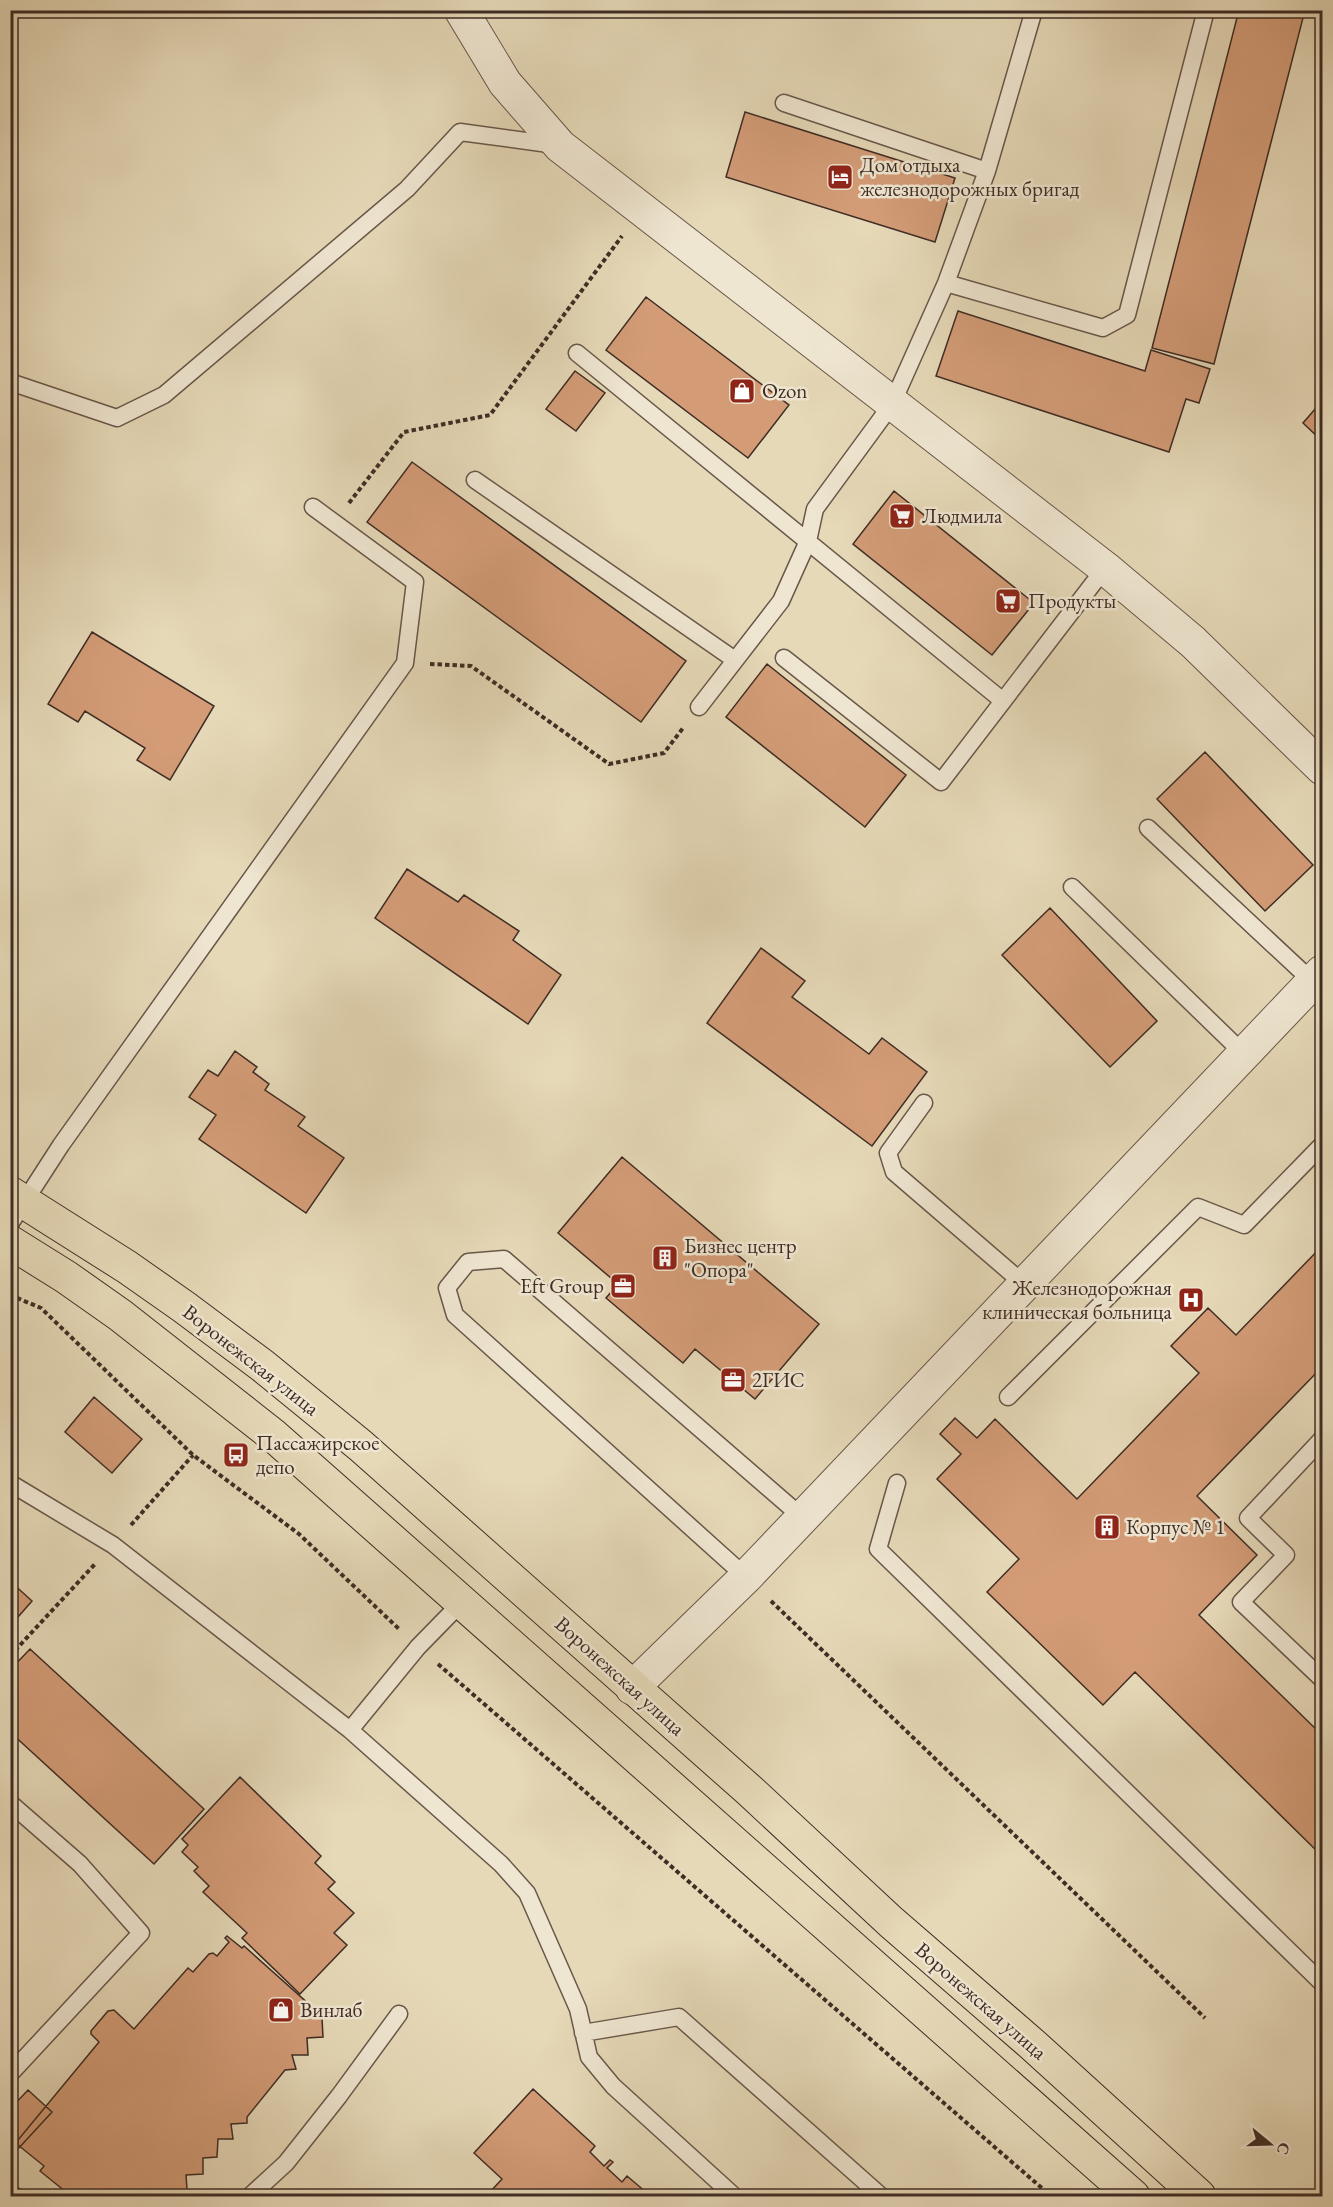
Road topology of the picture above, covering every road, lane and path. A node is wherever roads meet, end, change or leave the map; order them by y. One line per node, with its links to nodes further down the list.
1 (462, 10): 5 (street)
2 (1034, 10): 6 (lane)
3 (1206, 10): 8 (lane)
4 (784, 104): 6 (lane)
5 (560, 146): 7 (street); 10 (lane)
6 (987, 171): 8 (lane)
7 (642, 209): 11 (street); 14 (path)
8 (946, 283): 11 (lane)
9 (577, 353): 15 (lane)
10 (10, 382)
11 (892, 404): 15 (lane); 16 (street)
12 (475, 480): 18 (lane)
13 (313, 507): 14 (lane)
14 (334, 522): 19 (lane)
15 (808, 541): 18 (lane); 20 (lane)
16 (1106, 568): 20 (lane); 22 (street)
17 (784, 658): 20 (lane)
18 (735, 660): 21 (lane)
19 (405, 663): 21 (path); 29 (lane)
20 (1003, 701)
21 (699, 707)
22 (1323, 768)
23 (1148, 828): 25 (lane)
24 (1072, 887): 26 (lane)
25 (1318, 977): 26 (street)
26 (1244, 1054): 31 (street)
27 (924, 1103): 31 (lane)
28 (1323, 1145): 33 (lane)
29 (15, 1206): 42 (main road, Воронежская улица)
30 (10, 1242): 39 (main road)
31 (1024, 1284): 37 (street)
32 (10, 1295): 40 (path)
33 (1008, 1397)
34 (1323, 1439): 41 (lane)
35 (10, 1483): 43 (lane)
36 (897, 1483): 45 (lane)
37 (802, 1517): 38 (street); 38 (lane)
38 (746, 1576): 42 (street); 47 (path)
39 (461, 1603): 40 (lane); 56 (main road)
40 (418, 1647): 43 (lane); 55 (path)
41 (1323, 1679)
42 (632, 1688): 57 (main road, Воронежская улица)
43 (350, 1730): 48 (lane)
44 (10, 1803): 49 (lane)
45 (1323, 1983)
46 (399, 2013): 52 (lane)
47 (1205, 2018)
48 (583, 2033): 53 (lane); 54 (lane)
49 (10, 2074)
50 (10, 2193): 51 (lane)
51 (15, 2196)
52 (250, 2196)
53 (734, 2196)
54 (881, 2196)
55 (1051, 2196)
56 (1133, 2196)
57 (1199, 2196)

